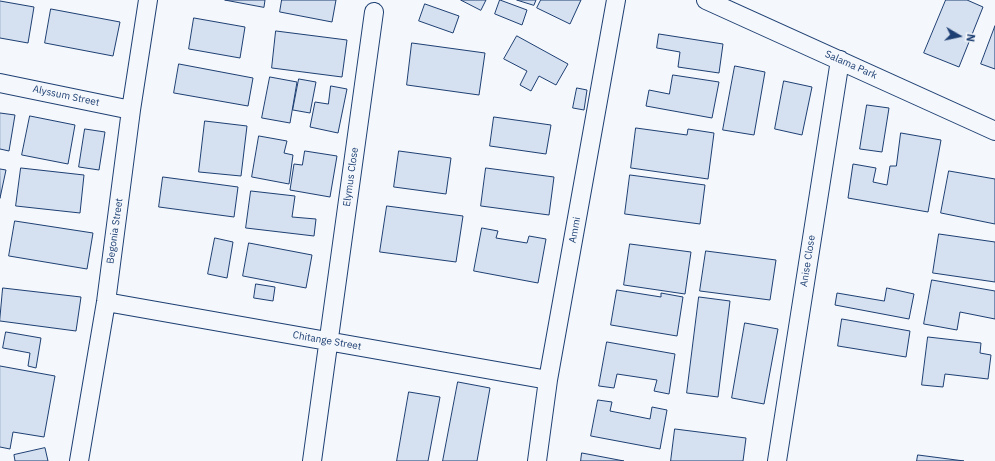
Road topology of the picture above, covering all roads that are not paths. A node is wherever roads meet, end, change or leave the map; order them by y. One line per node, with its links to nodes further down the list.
1 (148, 0): 7 (street, Begonia Street)
2 (616, 0): 11 (street, Ammi)
3 (706, 0): 5 (street, Salama Park)
4 (374, 12): 10 (street, Elymus Close)
5 (840, 60): 8 (street, Salama Park); 15 (street, Anise Close)
6 (0, 83): 7 (street, Alyssum Street)
7 (131, 110): 9 (street, Begonia Street)
8 (995, 131)
9 (106, 302): 10 (street, Chitange Street); 12 (street, Begonia Street)
10 (328, 342): 11 (street, Chitange Street); 13 (street, Elymus Close)
11 (548, 380): 14 (street, Ammi)
12 (80, 461)
13 (312, 461)
14 (537, 461)
15 (777, 461)

